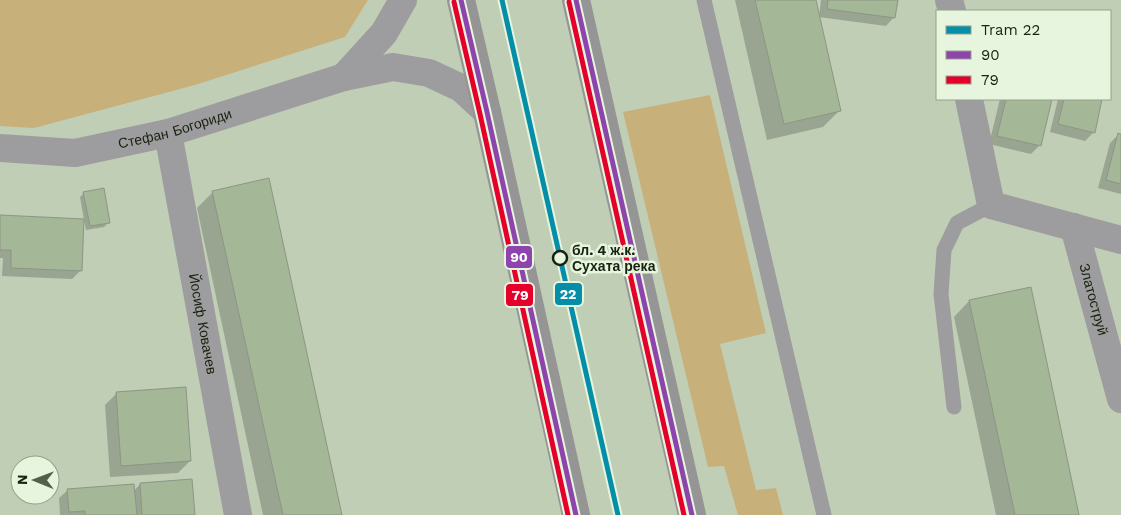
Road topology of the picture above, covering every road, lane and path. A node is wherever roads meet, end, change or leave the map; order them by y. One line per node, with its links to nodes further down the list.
1 (403, 0): 5 (street)
2 (461, 0): 7 (main road)
3 (576, 0): 17 (main road)
4 (704, 0): 18 (lane)
5 (344, 77): 7 (street, Стефан Богориди); 8 (street, Стефан Богориди)
6 (970, 100): 10 (street)
7 (487, 112): 16 (main road)
8 (168, 133): 9 (street, Стефан Богориди); 15 (street, Йосиф Ковачев)
9 (0, 148)
10 (991, 205): 11 (street); 14 (lane)
11 (1074, 227): 12 (street); 13 (street, Златоструй)
12 (1121, 240)
13 (1121, 399)
14 (954, 407)
15 (238, 515)
16 (576, 515)
17 (692, 515)
18 (824, 515)

